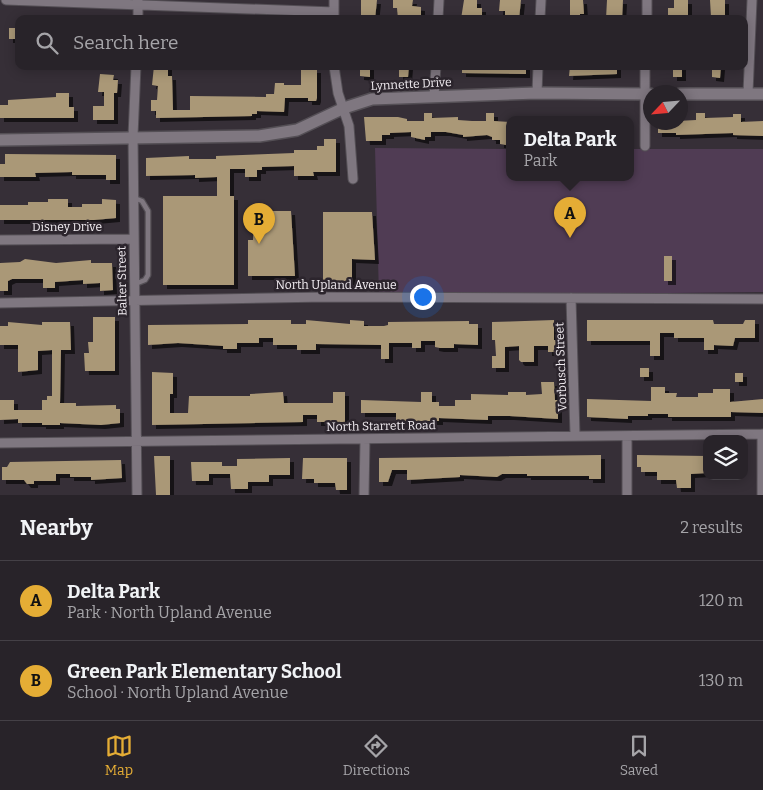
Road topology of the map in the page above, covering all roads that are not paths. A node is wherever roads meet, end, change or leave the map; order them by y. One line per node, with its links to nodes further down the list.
1 (6, 0): 7 (street)
2 (334, 0): 8 (street)
3 (439, 0): 9 (street)
4 (541, 0): 10 (street)
5 (647, 0): 11 (street)
6 (752, 0): 19 (street)
7 (138, 3): 8 (street)
8 (334, 15)
9 (438, 15)
10 (540, 15)
11 (647, 15)
12 (136, 70): 26 (street, Balter Street)
13 (334, 70): 24 (street)
14 (436, 70): 23 (street)
15 (538, 70): 18 (street)
16 (645, 70): 17 (street)
17 (646, 85)
18 (537, 93): 20 (street, Lynnette Drive); 23 (street, Lynnette Drive)
19 (748, 93): 21 (street); 22 (street)
20 (643, 94)
21 (688, 94)
22 (763, 94)
23 (434, 96): 24 (street, Lynnette Drive)
24 (344, 108): 26 (street, Lynnette Drive); 29 (street)
25 (646, 130): 28 (street)
26 (133, 136): 27 (street, Lynnette Drive); 30 (street, Balter Street)
27 (0, 140)
28 (645, 146)
29 (352, 179)
30 (134, 198): 31 (street, Balter Street); 33 (lane)
31 (134, 239): 32 (street, Disney Drive); 33 (street, Balter Street)
32 (0, 240)
33 (135, 284): 36 (street, Balter Street)
34 (571, 298): 35 (street, North Upland Avenue); 36 (street, North Upland Avenue); 39 (street, Vorbusch Street)
35 (763, 299)
36 (135, 301): 37 (street, North Upland Avenue); 42 (street, Balter Street)
37 (0, 302)
38 (762, 434): 40 (street, North Starrett Road); 47 (street)
39 (575, 435): 40 (street, North Starrett Road); 41 (street, North Starrett Road)
40 (627, 436): 46 (street)
41 (365, 439): 42 (street, North Starrett Road); 45 (street)
42 (137, 442): 43 (street, North Starrett Road); 44 (street, Balter Street)
43 (0, 443)
44 (137, 495)
45 (364, 495)
46 (627, 495)
47 (762, 495)

